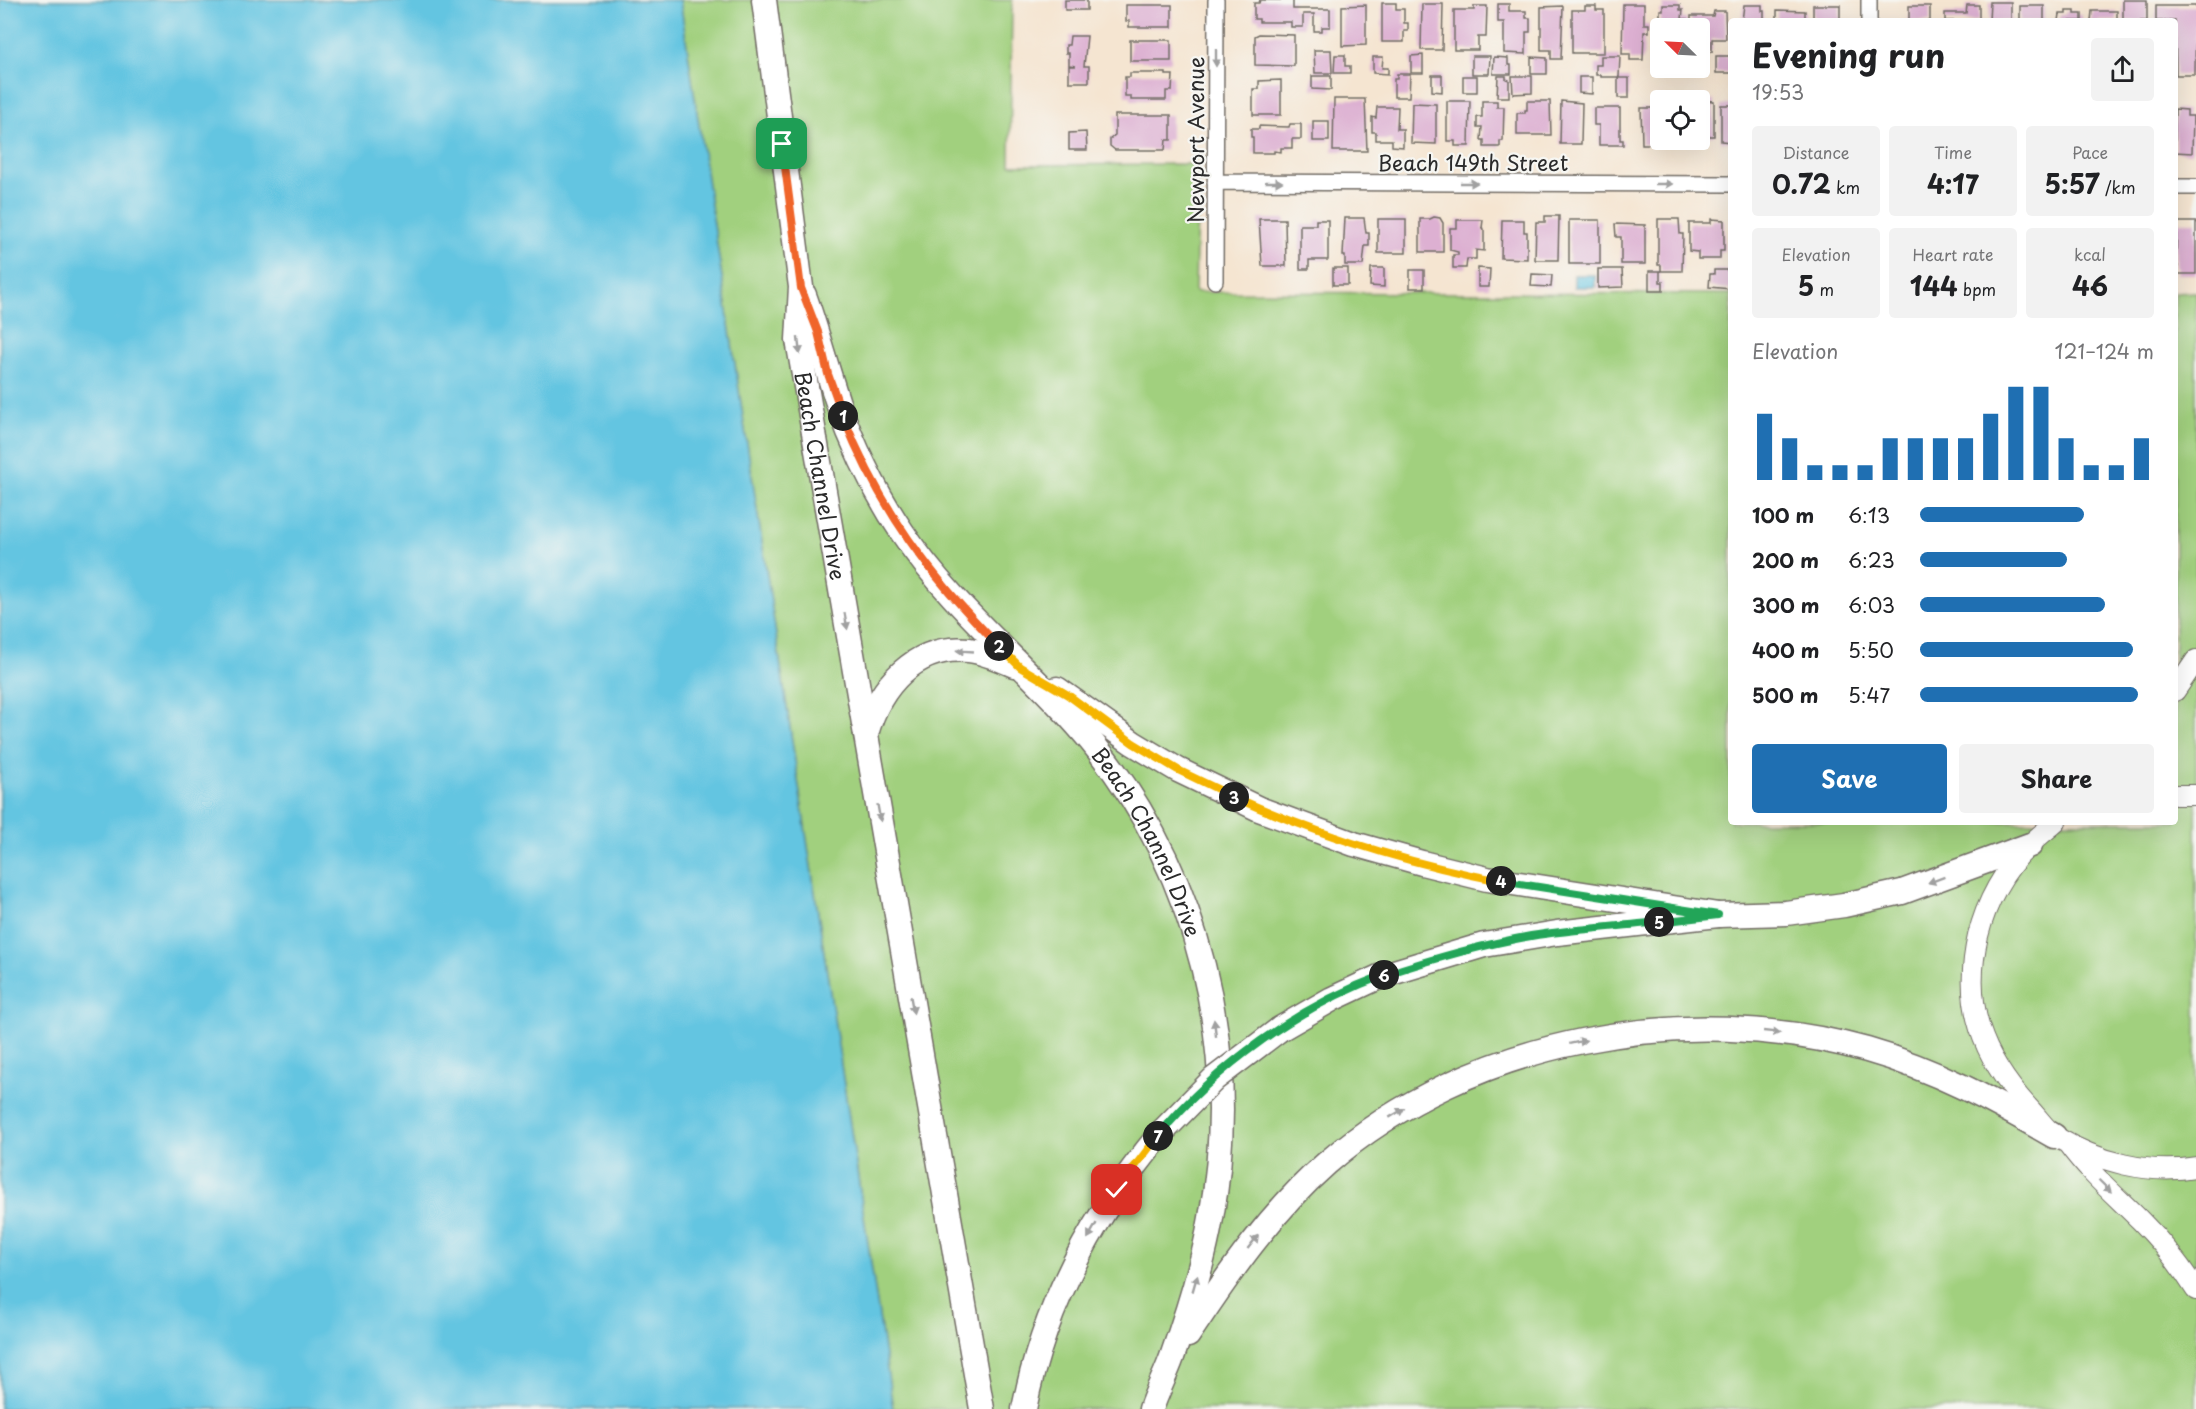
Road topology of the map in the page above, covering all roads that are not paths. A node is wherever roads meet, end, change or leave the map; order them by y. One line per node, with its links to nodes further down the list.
1 (764, 0): 10 (main road, Beach Channel Drive)
2 (1216, 0): 5 (street, Newport Avenue, one-way to 5)
3 (1869, 0): 4 (street)
4 (1869, 18)
5 (1215, 182): 6 (street, Beach 149th Street, one-way to 6); 9 (street, Newport Avenue)
6 (1728, 184)
7 (2178, 187): 8 (street)
8 (2196, 187)
9 (1215, 281)
10 (801, 288): 12 (main road, Beach Channel Drive); 14 (main road, Beach Channel Drive, one-way to 14)
11 (2196, 660): 13 (street)
12 (1020, 667): 14 (main road, one-way to 14); 19 (main road); 23 (main road, Beach Channel Drive, one-way to 12)
13 (2178, 687)
14 (865, 736): 24 (main road, Beach Channel Drive, one-way to 24)
15 (2178, 795): 16 (street)
16 (2196, 795)
17 (2053, 825): 18 (street)
18 (2030, 844): 19 (main road, one-way to 19); 20 (street)
19 (1718, 915): 25 (main road, one-way to 25, bridge)
20 (2061, 1138): 21 (street); 22 (street, one-way to 22); 23 (main road, one-way to 20)
21 (2196, 1167)
22 (2196, 1290)
23 (1172, 1359): 26 (main road, Beach Channel Drive)
24 (982, 1409)
25 (1024, 1409)
26 (1151, 1409)

